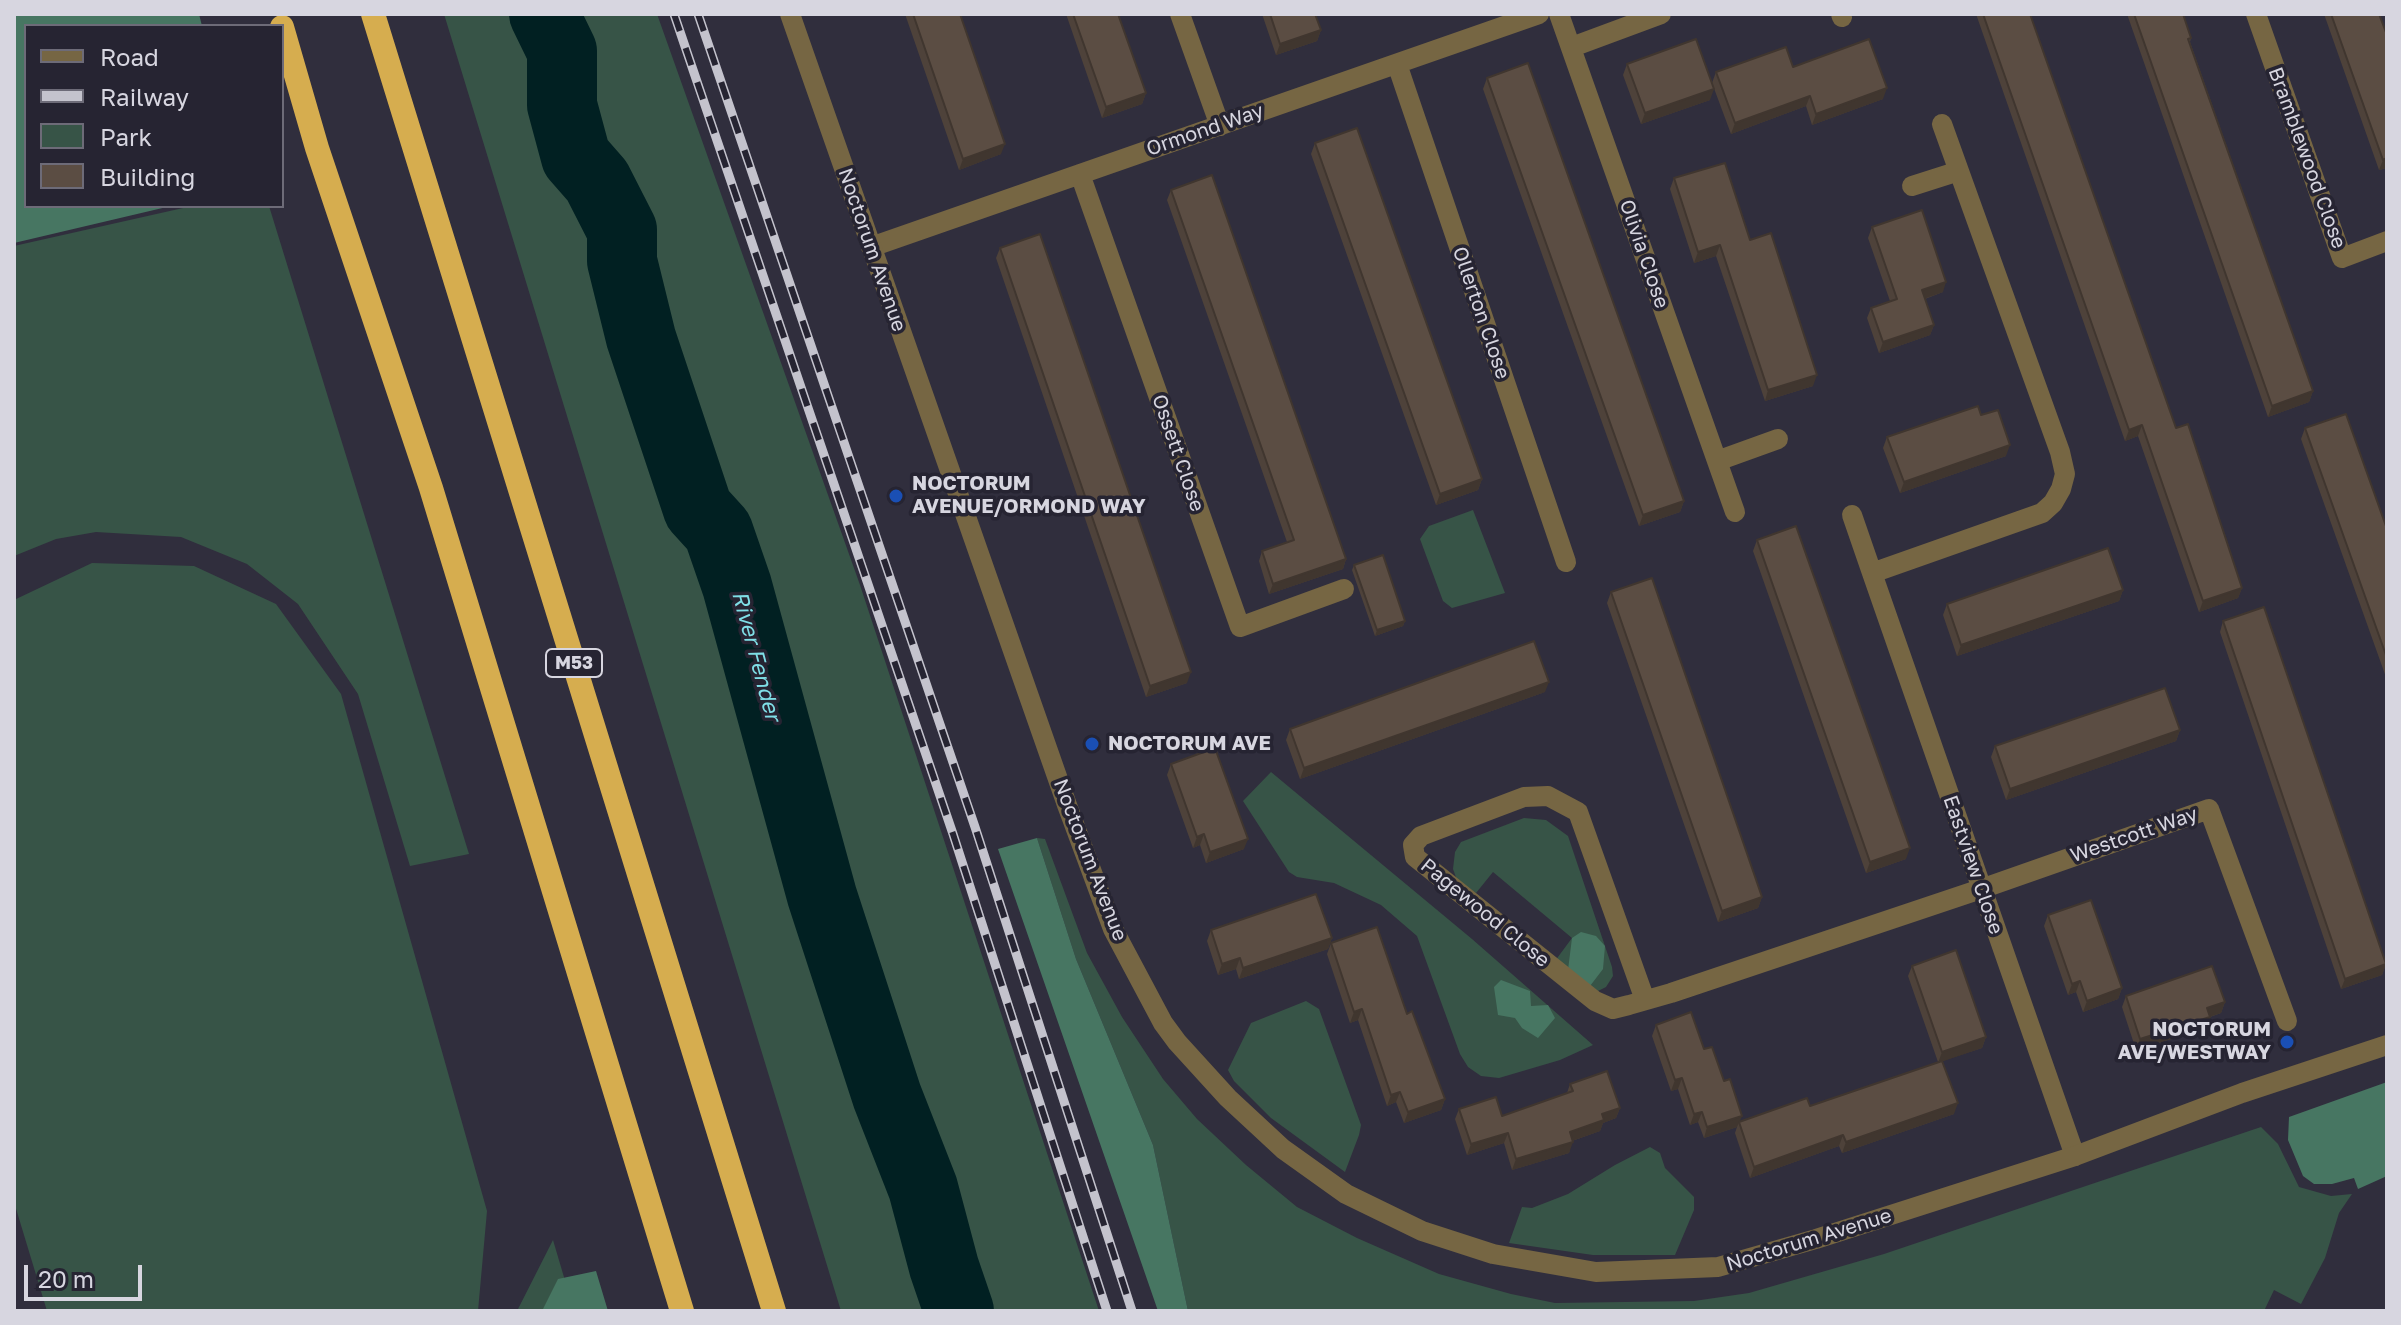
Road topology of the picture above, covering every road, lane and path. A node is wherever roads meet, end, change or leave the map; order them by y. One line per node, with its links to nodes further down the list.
1 (373, 14): 31 (highway, M53)
2 (790, 14): 17 (street, Noctorum Avenue)
3 (1180, 14): 12 (street)
4 (1539, 14): 10 (street, Ormond Way)
5 (1559, 14): 9 (street, Olivia Close)
6 (1661, 14): 9 (street)
7 (2256, 14): 16 (street, Bramblewood Close)
8 (284, 33): 30 (highway)
9 (1572, 47): 19 (street, Olivia Close)
10 (1397, 64): 12 (street, Ormond Way); 22 (street, Ollerton Close)
11 (1942, 124): 13 (street)
12 (1220, 126): 14 (street, Ormond Way)
13 (1959, 171): 15 (street); 23 (street)
14 (1080, 174): 17 (street, Ormond Way); 24 (street, Ossett Close)
15 (1912, 186)
16 (2387, 241)
17 (871, 247): 29 (street, Noctorum Avenue)
18 (1778, 439): 19 (street)
19 (1717, 461): 20 (street, Olivia Close)
20 (1735, 512)
21 (1852, 515): 23 (street, Eastview Close)
22 (1566, 562)
23 (1872, 573): 25 (street, Eastview Close)
24 (1344, 589)
25 (1981, 889): 26 (street, Pagewood Close); 27 (street, Westcott Way); 29 (street, Eastview Close)
26 (1645, 1000): 26 (street, Pagewood Close)
27 (2287, 1021)
28 (2387, 1045): 29 (street, Noctorum Avenue)
29 (2075, 1156)
30 (682, 1311)
31 (774, 1311)

